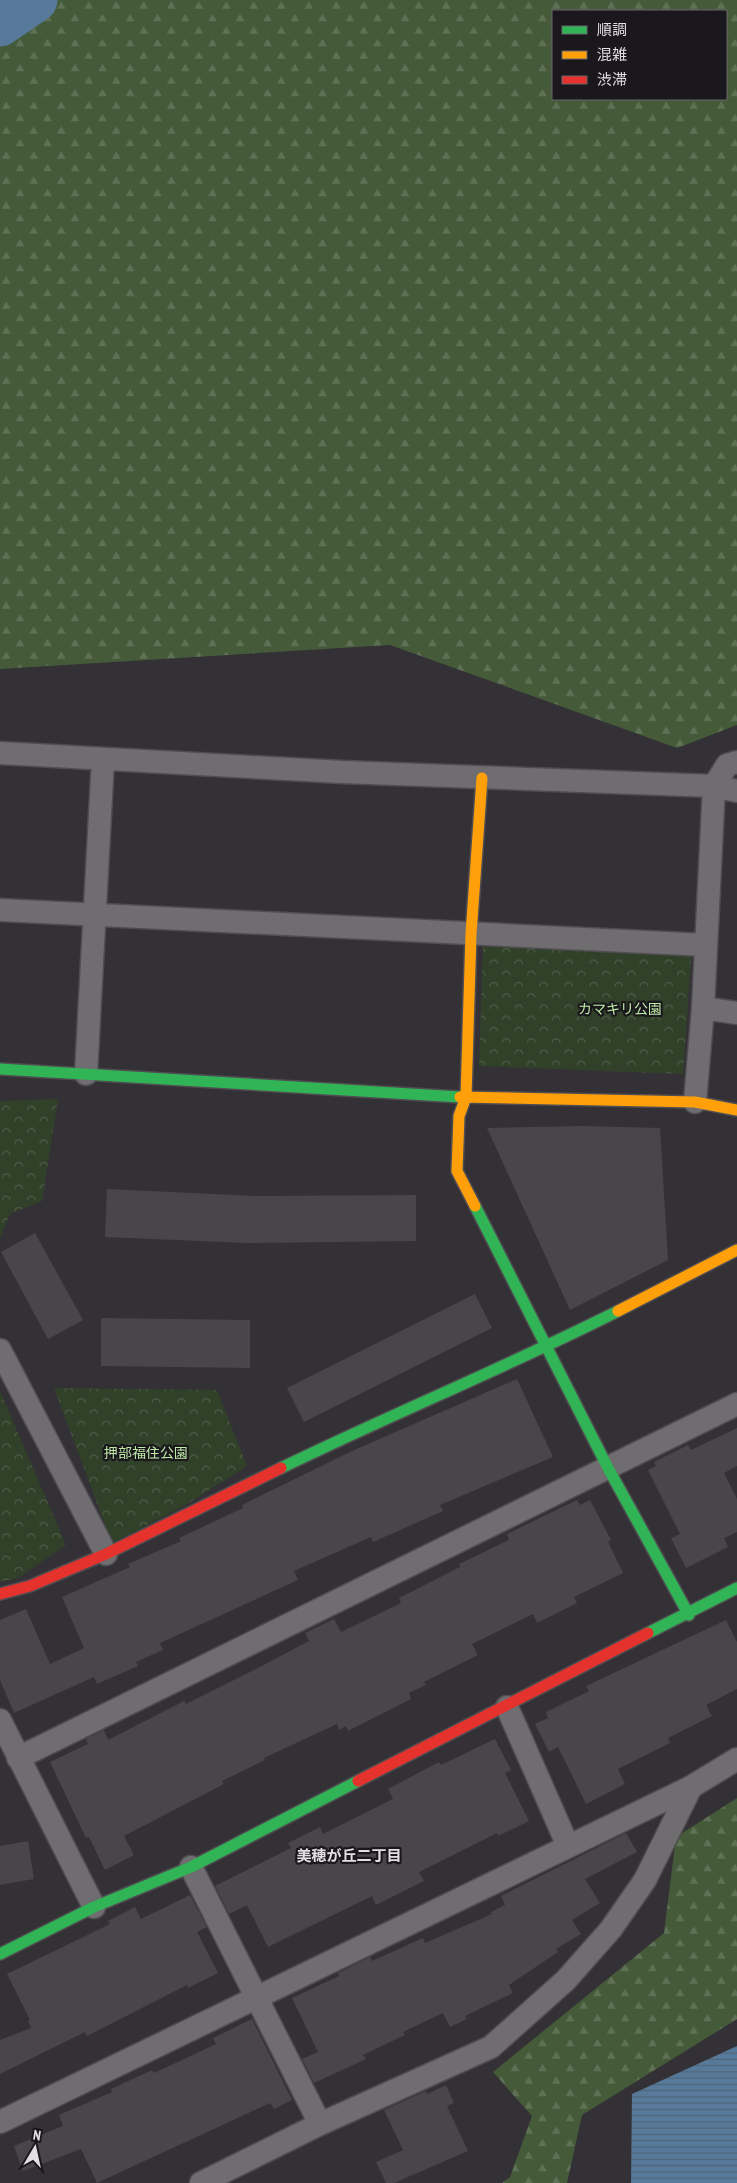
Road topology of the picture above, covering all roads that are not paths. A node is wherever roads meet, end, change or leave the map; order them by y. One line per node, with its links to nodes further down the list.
1 (0, 753): 2 (street)
2 (103, 759): 4 (street); 8 (street)
3 (737, 762): 5 (street)
4 (482, 778): 5 (street); 9 (street)
5 (714, 786): 6 (street); 10 (street)
6 (737, 791)
7 (0, 910): 8 (street)
8 (93, 915): 9 (street); 14 (street)
9 (471, 934): 10 (street); 15 (street)
10 (706, 946): 11 (street)
11 (703, 1008): 12 (street); 16 (street)
12 (737, 1013)
13 (0, 1069): 14 (street)
14 (86, 1074): 15 (street)
15 (466, 1097): 16 (street); 19 (street)
16 (695, 1102): 17 (street)
17 (737, 1110)
18 (737, 1250): 19 (street)
19 (548, 1346): 22 (street); 23 (street)
20 (0, 1350): 23 (street)
21 (737, 1404): 22 (street)
22 (608, 1468): 26 (street); 29 (street)
23 (106, 1554): 25 (street)
24 (737, 1588): 26 (street)
25 (0, 1594)
26 (689, 1614): 27 (street)
27 (508, 1707): 32 (street); 33 (street)
28 (0, 1720): 29 (street)
29 (18, 1758): 34 (street)
30 (737, 1759): 31 (street)
31 (691, 1786): 32 (street); 38 (street)
32 (568, 1846): 36 (street)
33 (191, 1867): 34 (street); 36 (street)
34 (94, 1907): 35 (street)
35 (0, 1954)
36 (255, 1996): 37 (street); 38 (street)
37 (0, 2122)
38 (320, 2124): 39 (street)
39 (201, 2183)

